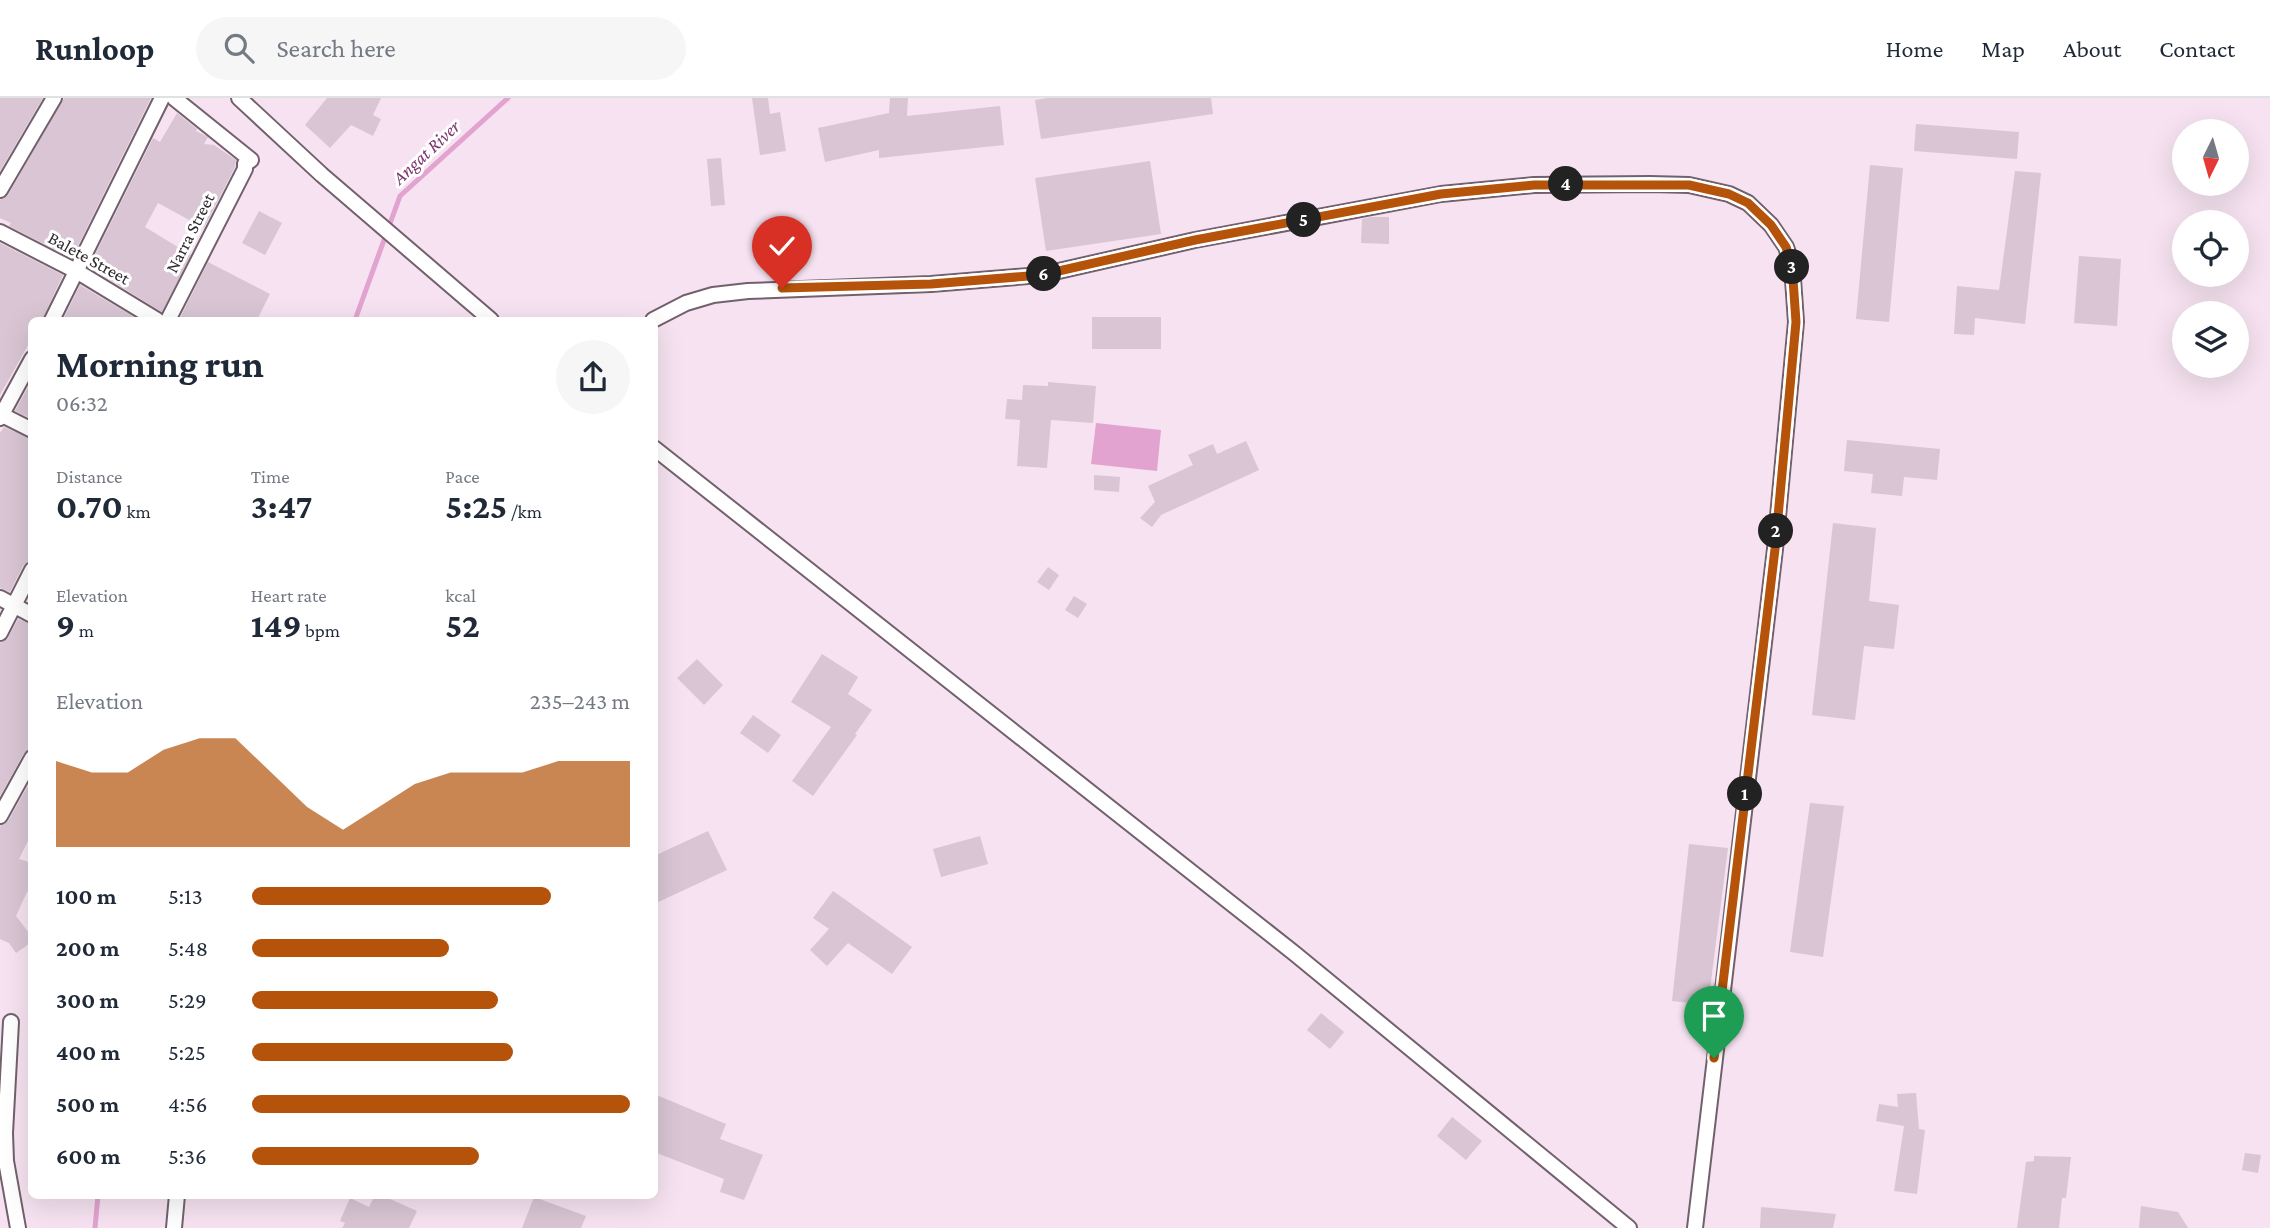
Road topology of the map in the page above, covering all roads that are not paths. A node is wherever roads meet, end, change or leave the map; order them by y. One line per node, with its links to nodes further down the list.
1 (54, 98): 5 (street)
2 (162, 98): 7 (street)
3 (174, 98): 10 (street, Narra Street)
4 (239, 98): 11 (street)
5 (0, 190)
6 (0, 232): 7 (street, Balete Street)
7 (78, 272): 8 (street); 9 (street, Balete Street)
8 (54, 317)
9 (152, 317)
10 (170, 317)
11 (487, 317)
12 (658, 317): 30 (street)
13 (28, 366): 14 (street)
14 (1, 416): 15 (street)
15 (28, 428)
16 (658, 451): 29 (street)
17 (28, 578): 19 (street)
18 (0, 598): 19 (street)
19 (14, 606): 20 (street); 21 (street)
20 (28, 613)
21 (0, 633)
22 (28, 765): 23 (street)
23 (0, 816)
24 (11, 1022): 25 (street)
25 (2, 1133): 27 (street)
26 (177, 1199): 28 (street)
27 (18, 1228)
28 (174, 1228)
29 (1629, 1228)
30 (1695, 1228)

